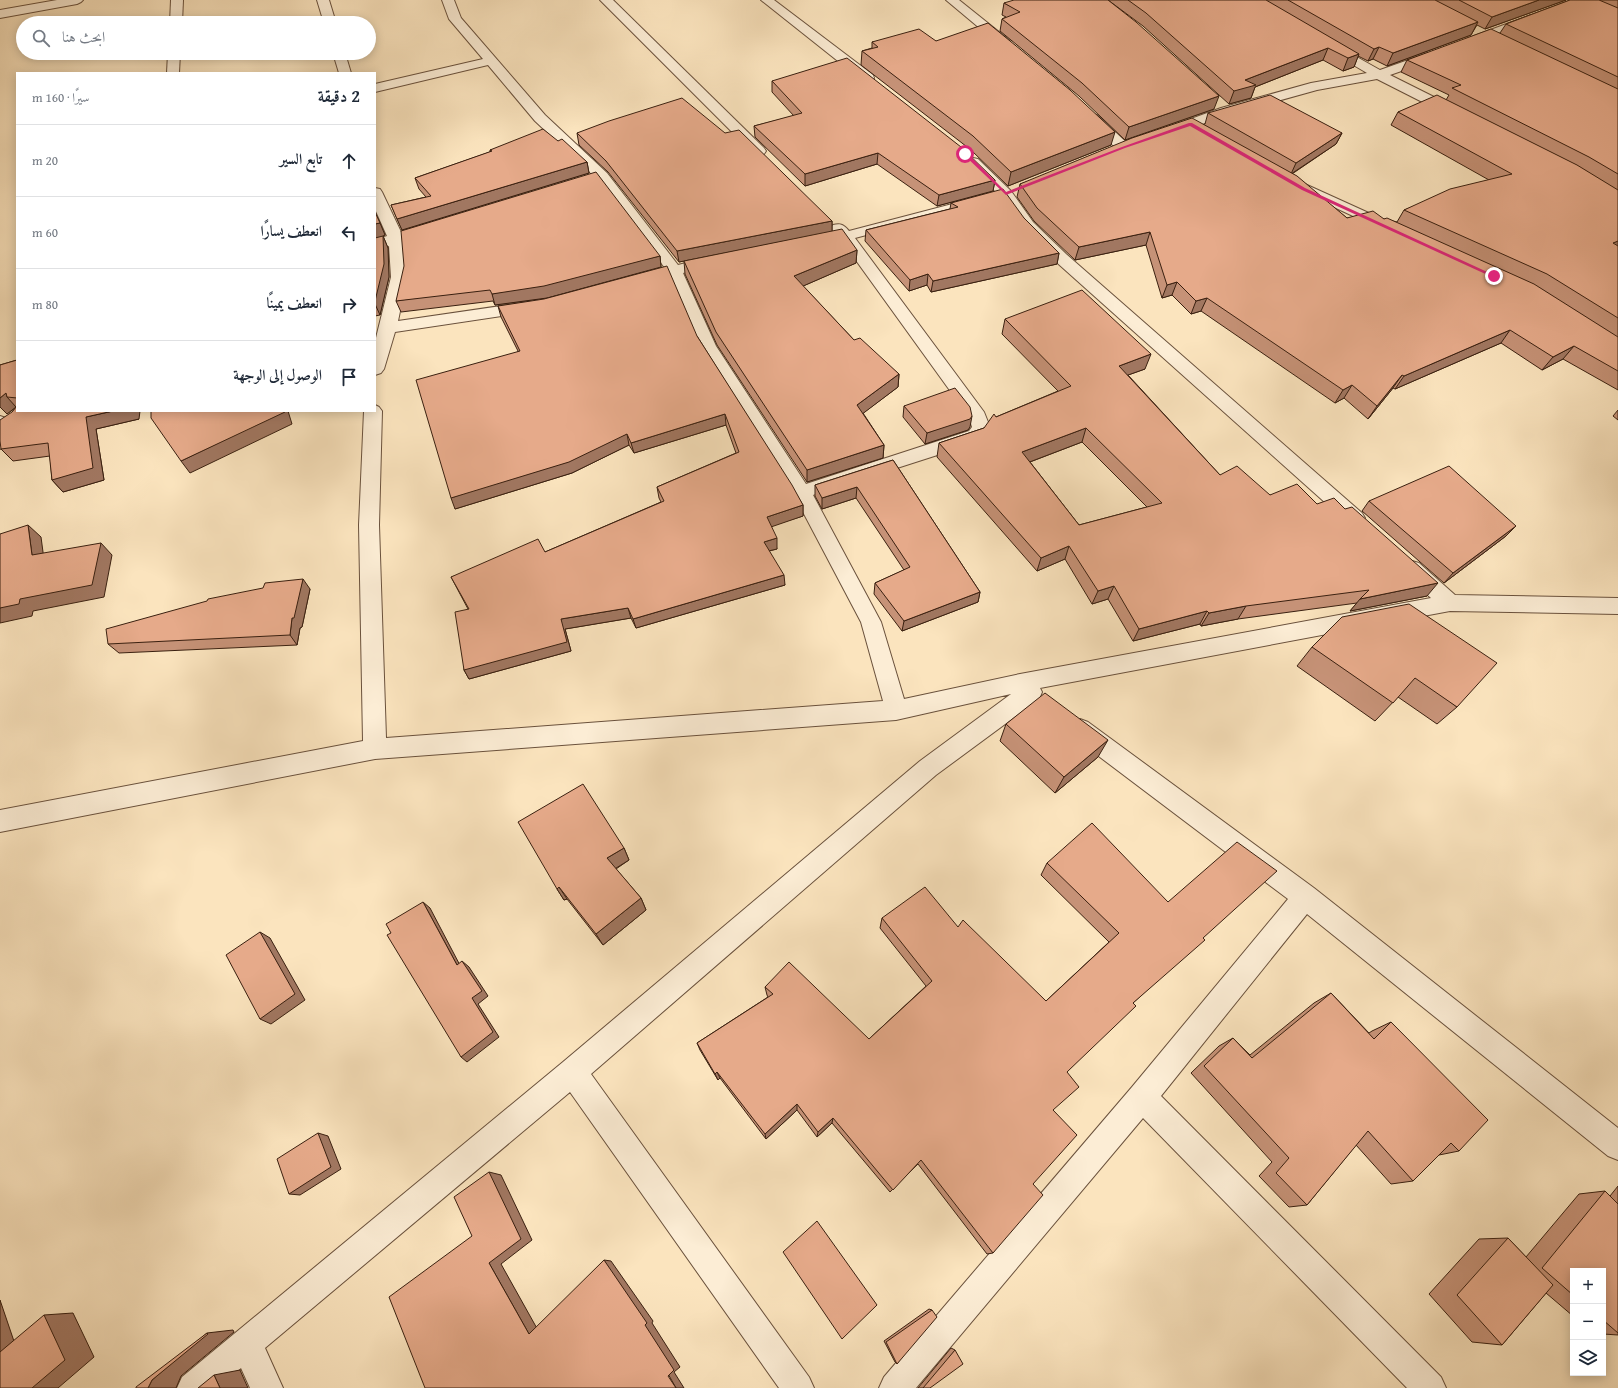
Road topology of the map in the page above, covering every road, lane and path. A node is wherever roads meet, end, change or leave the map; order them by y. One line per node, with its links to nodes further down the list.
1 (77, 0): 8 (street)
2 (176, 0): 10 (street)
3 (323, 0): 11 (street)
4 (448, 0): 20 (street)
5 (606, 0): 37 (street)
6 (768, 0): 25 (street)
7 (952, 0): 16 (street)
8 (0, 14)
9 (1543, 15): 12 (street)
10 (176, 16)
11 (328, 16)
12 (1479, 33): 14 (street); 15 (street)
13 (1322, 41): 23 (street)
14 (1499, 43)
15 (1457, 47)
16 (1012, 49)
17 (1442, 52): 23 (street)
18 (174, 60): 21 (street)
19 (341, 60): 22 (street)
20 (490, 61): 24 (street); 38 (street)
21 (173, 72)
22 (345, 72)
23 (1379, 75): 28 (street); 29 (street)
24 (376, 88)
25 (880, 88)
26 (1215, 101): 28 (street)
27 (1084, 110): 34 (street)
28 (1226, 111): 30 (street)
29 (1467, 119)
30 (1190, 124): 31 (street); 32 (street)
31 (1204, 132)
32 (1161, 134)
33 (1138, 142): 34 (street)
34 (1123, 147): 36 (street)
35 (959, 149): 41 (street)
36 (1109, 153)
37 (772, 164)
38 (602, 176): 40 (street); 51 (street)
39 (1284, 177): 45 (street)
40 (586, 181)
41 (1013, 191): 46 (street); 60 (street)
42 (376, 194): 47 (street)
43 (829, 219): 46 (street)
44 (441, 225): 47 (street)
45 (1403, 235)
46 (846, 236): 48 (street); 59 (street)
47 (396, 239): 49 (street); 54 (street)
48 (807, 243)
49 (376, 244)
50 (731, 257): 51 (street)
51 (674, 270): 52 (street); 59 (street)
52 (629, 282)
53 (540, 305): 54 (street)
54 (388, 328): 55 (street)
55 (376, 366)
56 (373, 412): 66 (street)
57 (19, 415): 58 (street)
58 (2, 431)
59 (802, 492): 65 (street)
60 (1367, 529)
61 (1402, 561): 62 (street)
62 (1450, 603): 63 (street); 64 (street)
63 (1618, 606)
64 (1041, 699): 65 (street); 68 (street); 69 (street)
65 (896, 710): 66 (street)
66 (375, 749): 67 (street)
67 (0, 821)
68 (1305, 897): 70 (street); 71 (street)
69 (573, 1072): 72 (street); 75 (street)
70 (1142, 1097): 76 (street); 77 (street)
71 (1618, 1146)
72 (246, 1343): 73 (street); 74 (street)
73 (193, 1388)
74 (267, 1388)
75 (798, 1388)
76 (895, 1388)
77 (1430, 1388)

